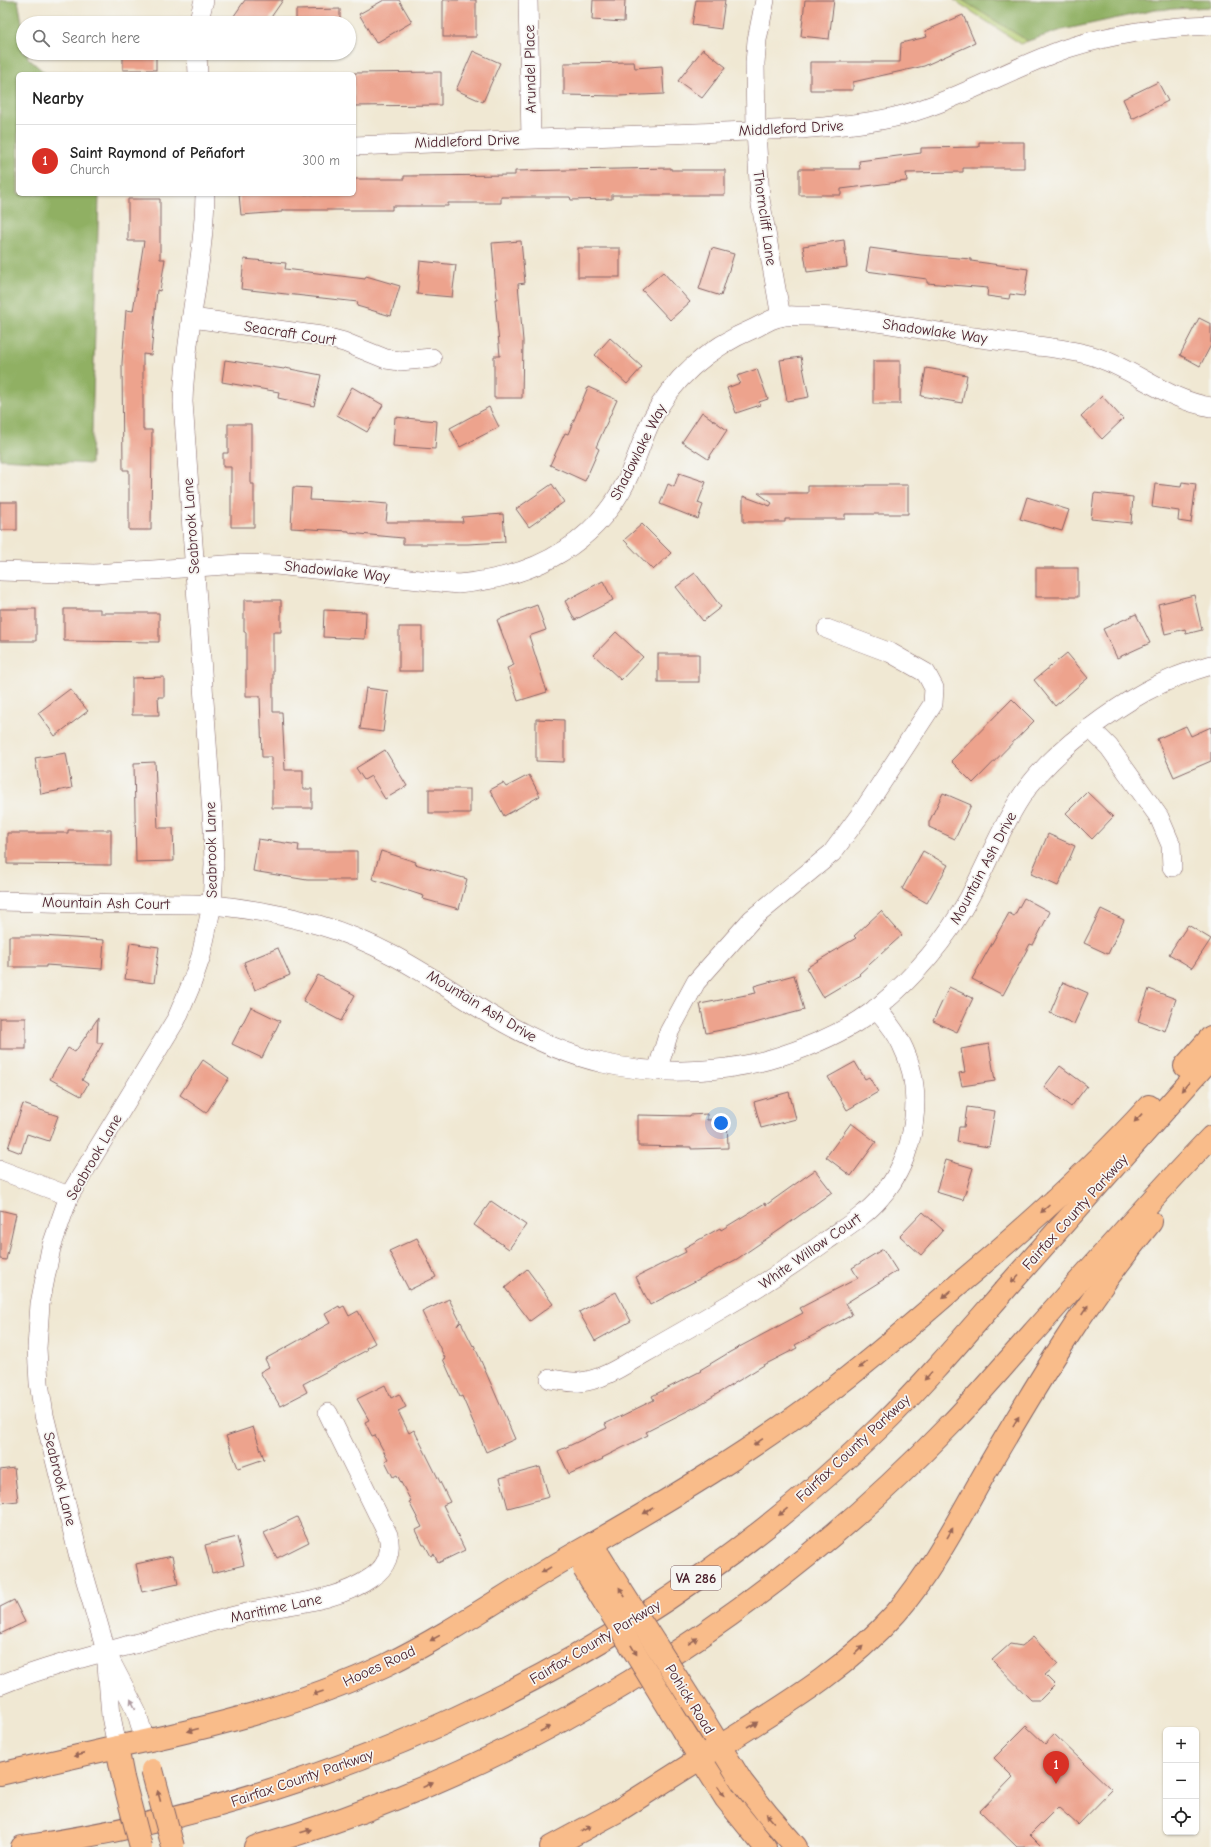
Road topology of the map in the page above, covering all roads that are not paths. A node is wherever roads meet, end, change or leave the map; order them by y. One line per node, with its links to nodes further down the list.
1 (204, 0): 4 (street)
2 (528, 0): 9 (street, Arundel Place)
3 (765, 0): 8 (street, Thorncliff Lane)
4 (200, 16)
5 (1211, 25): 8 (street, Middleford Drive)
6 (197, 60): 7 (street)
7 (198, 72)
8 (756, 130): 9 (street, Middleford Drive); 12 (street, Thorncliff Lane)
9 (531, 138): 10 (street, Middleford Drive)
10 (356, 146)
11 (205, 196): 13 (street, Seabrook Lane)
12 (781, 317): 15 (street, Shadowlake Way); 16 (street, Shadowlake Way)
13 (192, 318): 14 (street, Seacraft Court); 16 (street, Seabrook Lane)
14 (432, 358)
15 (1211, 407)
16 (194, 567): 17 (street, Shadowlake Way); 23 (street, Seabrook Lane)
17 (0, 571)
18 (826, 629): 27 (street)
19 (1211, 665): 20 (street, Mountain Ash Drive)
20 (1090, 728): 21 (street); 24 (street, Mountain Ash Drive)
21 (1172, 867)
22 (0, 901): 23 (street, Mountain Ash Court)
23 (212, 905): 27 (street, Mountain Ash Drive); 31 (street, Seabrook Lane)
24 (876, 1008): 27 (street, Mountain Ash Drive); 32 (street, White Willow Court)
25 (1211, 1037): 34 (main road, Hooes Road, one-way to 34)
26 (1211, 1058): 42 (main road, Fairfax County Parkway / VA 286, one-way to 42)
27 (657, 1071)
28 (1211, 1137): 45 (main road, one-way to 28)
29 (1211, 1143): 38 (main road, one-way to 29)
30 (0, 1170): 31 (street)
31 (69, 1196): 35 (street, Seabrook Lane)
32 (550, 1379)
33 (328, 1414): 35 (street, Maritime Lane)
34 (588, 1556): 37 (main road, Hooes Road, one-way to 37); 38 (main road, Pohick Road, one-way to 34, bridge); 40 (main road, Pohick Road, one-way to 40, bridge)
35 (106, 1651): 36 (street, Maritime Lane); 37 (street, Seabrook Lane, one-way to 35); 39 (street, Seabrook Lane)
36 (0, 1685)
37 (145, 1741): 39 (main road, Hooes Road); 44 (main road, one-way to 37, bridge)
38 (720, 1746): 40 (main road); 48 (main road, Pohick Road, one-way to 38)
39 (117, 1747): 41 (main road, Hooes Road, one-way to 41); 43 (main road, bridge)
40 (700, 1758): 46 (main road, one-way to 40); 47 (main road, Pohick Road, one-way to 47)
41 (0, 1774)
42 (22, 1847)
43 (141, 1847)
44 (173, 1847)
45 (256, 1847)
46 (551, 1847)
47 (765, 1847)
48 (796, 1847)

